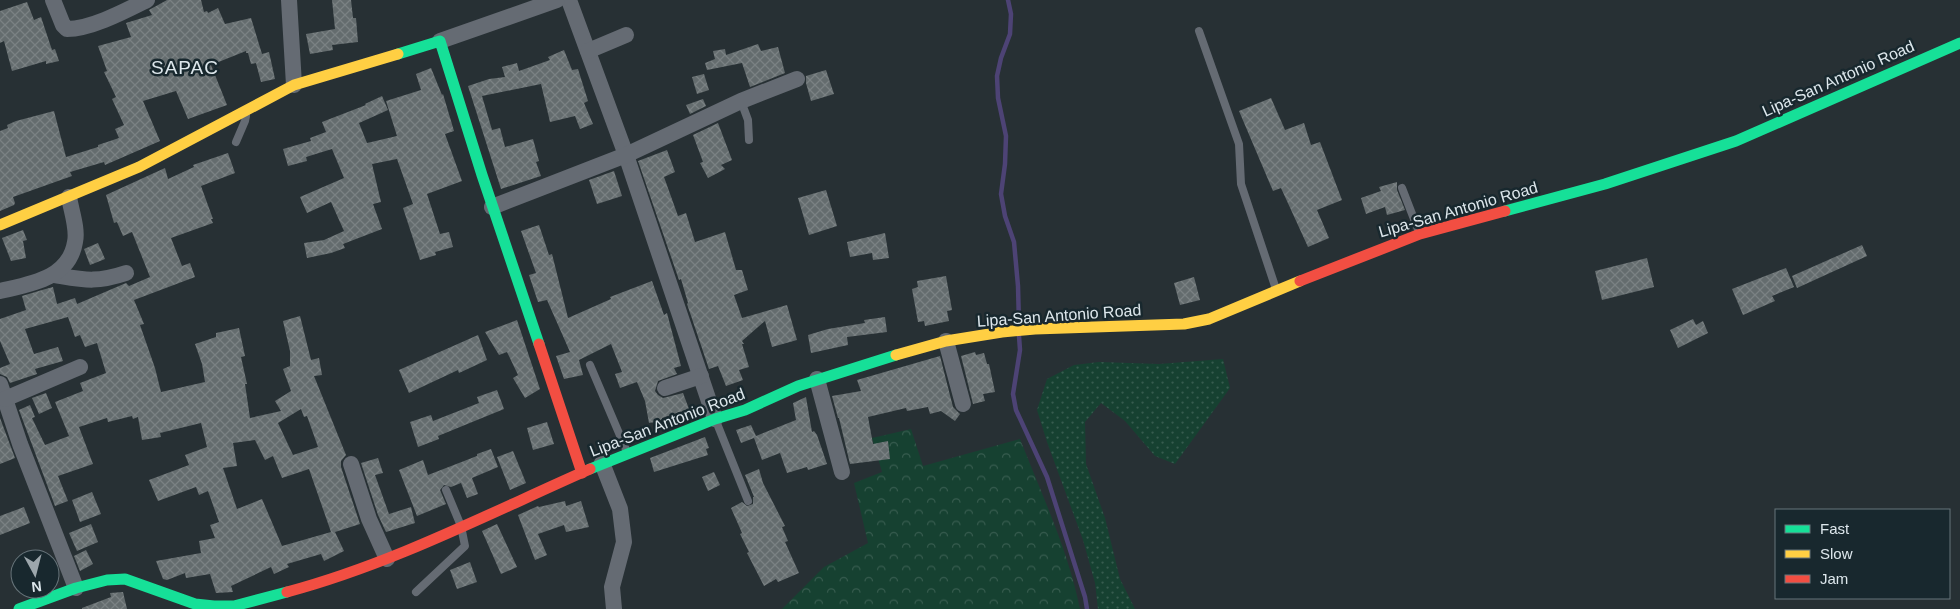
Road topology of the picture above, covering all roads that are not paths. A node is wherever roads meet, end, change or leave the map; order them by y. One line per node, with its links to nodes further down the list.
1 (53, 0): 2 (street)
2 (147, 0)
3 (289, 0): 12 (street)
4 (557, 0): 8 (street)
5 (568, 0): 10 (street)
6 (1199, 31): 26 (lane)
7 (626, 35): 10 (street)
8 (440, 40): 12 (main road); 20 (main road)
9 (1960, 43): 22 (main road, Lipa-San Antonio Road)
10 (588, 51): 17 (street)
11 (797, 79): 13 (street)
12 (294, 85): 14 (main road)
13 (741, 101): 15 (lane); 17 (street)
14 (247, 110): 16 (lane); 19 (main road)
15 (749, 140)
16 (236, 142)
17 (626, 155): 20 (street); 30 (street)
18 (1402, 188): 22 (lane)
19 (69, 196): 21 (main road); 24 (street)
20 (492, 206): 40 (main road)
21 (0, 225)
22 (1420, 234): 26 (main road, Lipa-San Antonio Road)
23 (126, 273): 24 (street)
24 (55, 275): 25 (street)
25 (0, 291)
26 (1277, 291): 27 (main road, Lipa-San Antonio Road)
27 (946, 341): 31 (main road, Lipa-San Antonio Road); 34 (street)
28 (590, 365): 36 (lane)
29 (80, 367): 33 (street)
30 (701, 376): 32 (street); 35 (street)
31 (817, 379): 35 (main road, Lipa-San Antonio Road); 39 (street)
32 (665, 388)
33 (2, 393): 45 (street)
34 (964, 404)
35 (715, 419): 36 (main road, Lipa-San Antonio Road); 42 (lane)
36 (628, 454): 38 (main road, Lipa-San Antonio Road)
37 (351, 464): 44 (street)
38 (602, 464): 40 (main road, Lipa-San Antonio Road); 48 (street)
39 (842, 472)
40 (582, 473): 43 (main road, Lipa-San Antonio Road)
41 (446, 490): 43 (lane)
42 (748, 501)
43 (461, 526): 44 (main road, Lipa-San Antonio Road); 46 (lane)
44 (387, 559): 45 (main road, Lipa-San Antonio Road)
45 (76, 588): 47 (main road, Lipa-San Antonio Road)
46 (416, 592)
47 (19, 609)
48 (614, 609)

